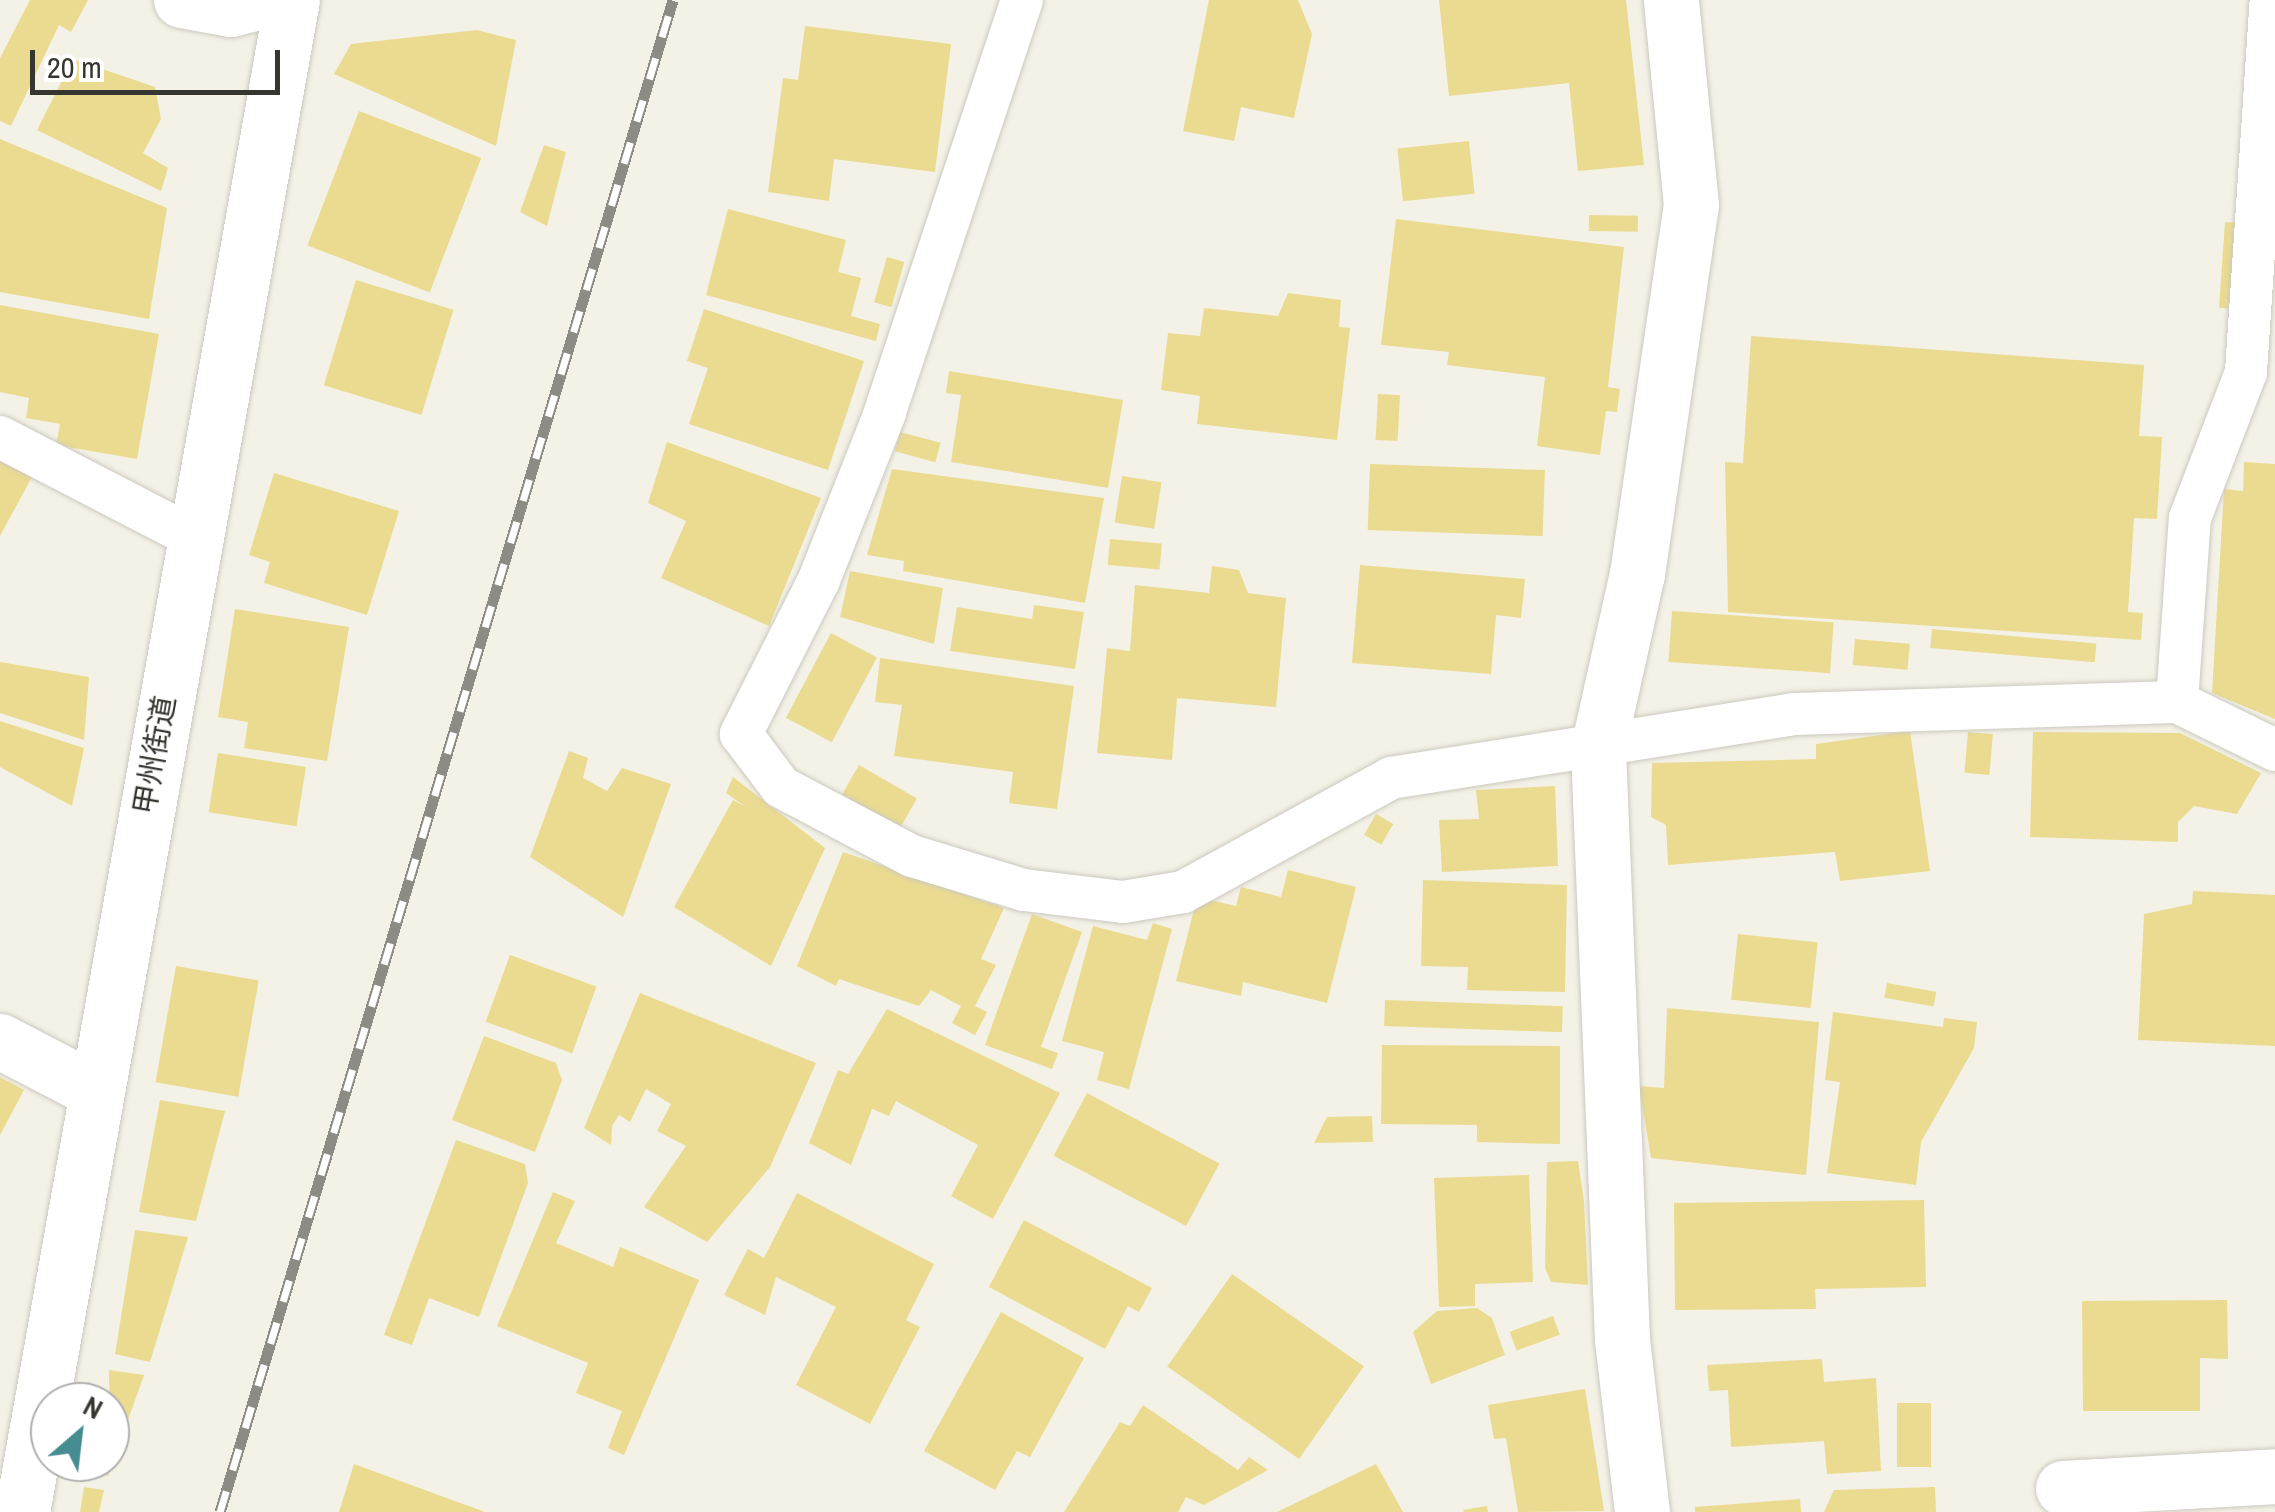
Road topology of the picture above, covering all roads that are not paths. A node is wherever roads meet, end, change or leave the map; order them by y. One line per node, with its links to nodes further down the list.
1 (180, 0): 2 (main road)
2 (266, 0)
3 (292, 0): 8 (main road, 甲州街道)
4 (1022, 0): 10 (lane)
5 (1672, 0): 10 (main road)
6 (2271, 0): 9 (lane)
7 (0, 437): 8 (lane)
8 (192, 536): 13 (main road, 甲州街道)
9 (2177, 702): 10 (lane); 11 (lane)
10 (1598, 748): 17 (main road)
11 (2275, 750)
12 (0, 1041): 13 (main road)
13 (96, 1091): 16 (main road, 甲州街道)
14 (2275, 1476): 15 (main road)
15 (2062, 1488)
16 (22, 1512)
17 (1642, 1512)

